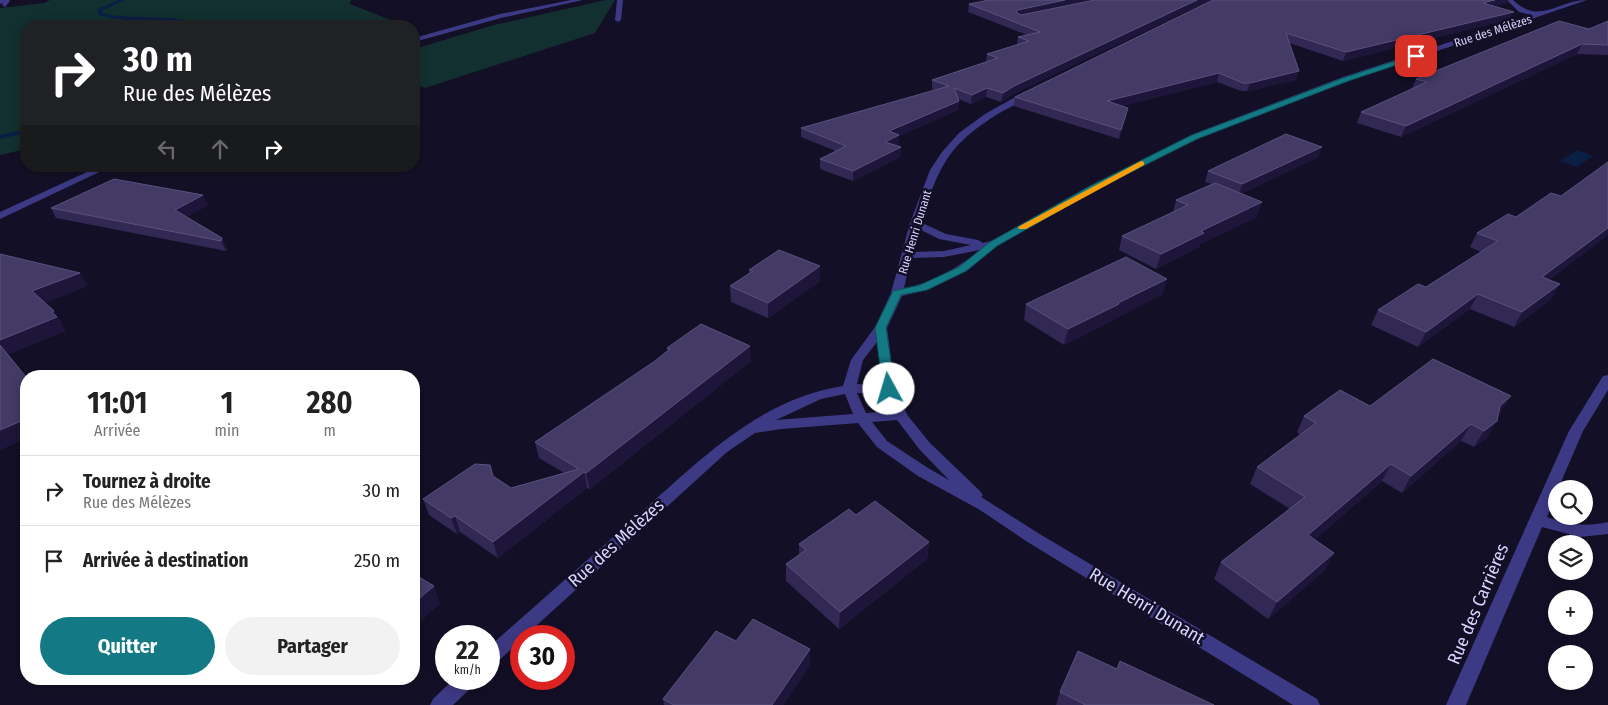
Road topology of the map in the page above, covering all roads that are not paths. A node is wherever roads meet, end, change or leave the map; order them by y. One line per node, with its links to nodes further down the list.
1 (580, 0): 7 (street)
2 (620, 0): 6 (street)
3 (1510, 0): 5 (street)
4 (1584, 0): 5 (street, Rue des Mélèzes)
5 (1540, 15): 12 (street, Rue des Mélèzes)
6 (618, 20)
7 (420, 38)
8 (1035, 90): 11 (street, Rue Henri Dunant)
9 (95, 172): 10 (street)
10 (0, 216)
11 (915, 223): 12 (street); 13 (street, Rue Henri Dunant)
12 (993, 244): 13 (street, Rue des Mélèzes); 14 (street, Rue des Mélèzes)
13 (908, 255): 14 (street, Rue Henri Dunant)
14 (897, 293): 15 (street, Rue Henri Dunant)
15 (881, 328): 17 (street, Rue Henri Dunant); 18 (street, Rue Henri Dunant)
16 (1608, 379): 23 (street, Rue des Carrières)
17 (849, 389): 18 (street, Rue des Mélèzes); 20 (street, Rue Henri Dunant); 21 (street, Rue des Mélèzes)
18 (889, 389): 19 (street, Rue Henri Dunant)
19 (900, 414): 20 (street, Rue des Mélèzes); 22 (street, Rue Henri Dunant)
20 (862, 419): 21 (street, Rue des Mélèzes); 22 (street, Rue Henri Dunant)
21 (746, 431): 25 (street, Rue des Mélèzes)
22 (985, 506): 28 (street, Rue Henri Dunant)
23 (1536, 518): 24 (street); 29 (street, Rue des Carrières)
24 (1608, 528)
25 (500, 648)
26 (456, 690): 27 (street)
27 (440, 705)
28 (1310, 705)
29 (1456, 705)

